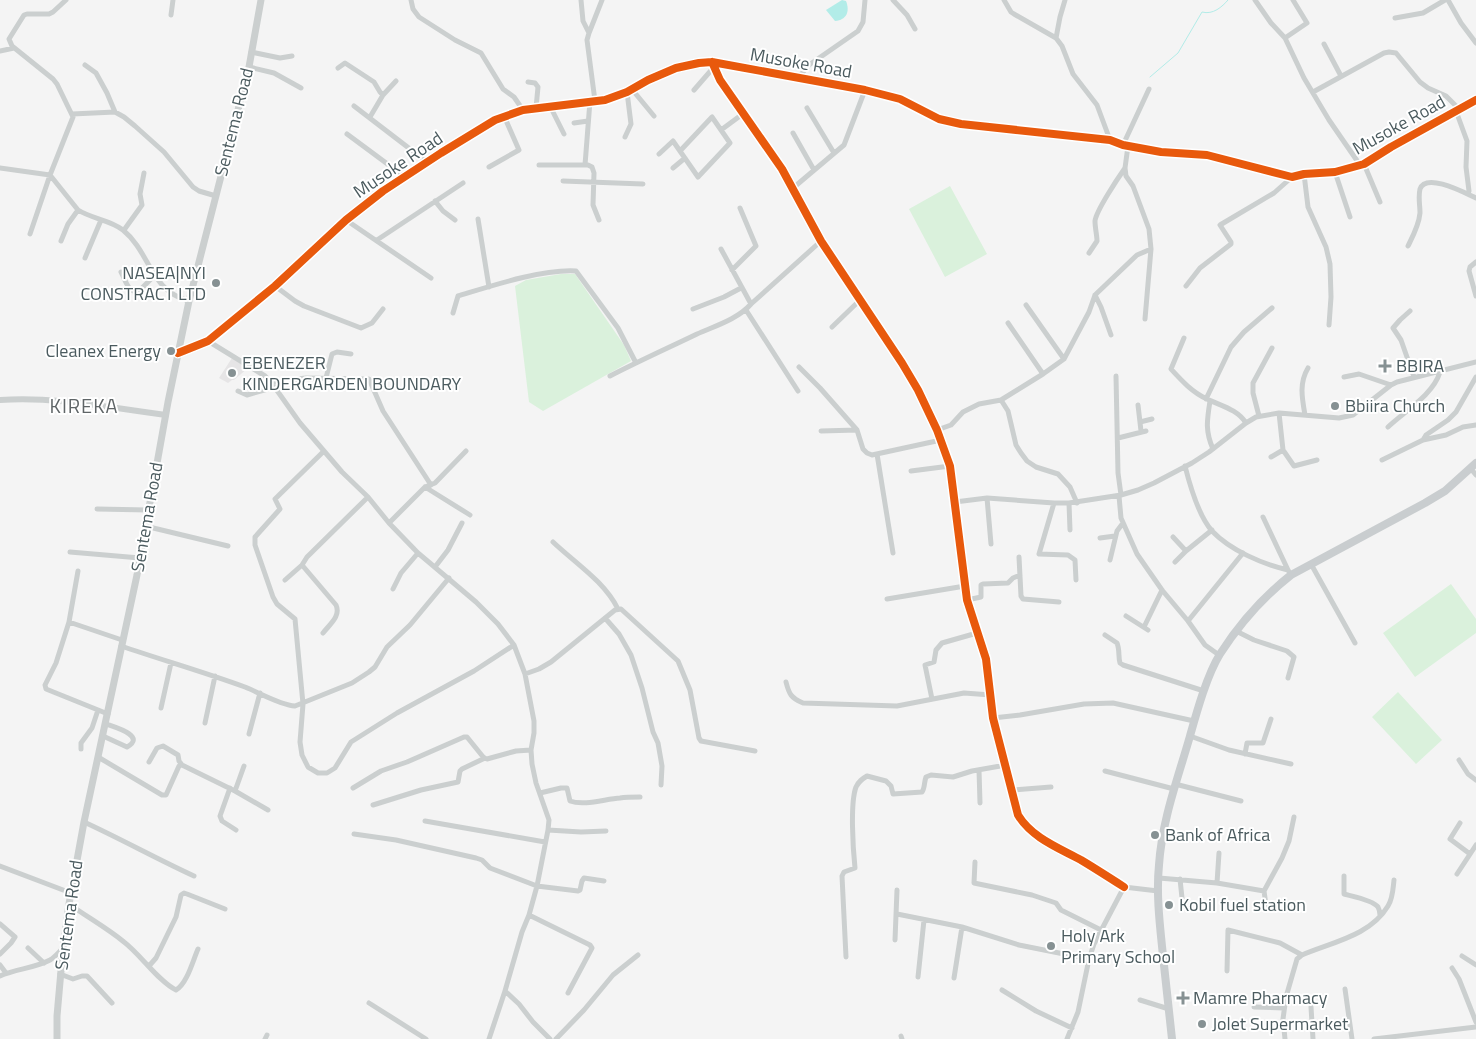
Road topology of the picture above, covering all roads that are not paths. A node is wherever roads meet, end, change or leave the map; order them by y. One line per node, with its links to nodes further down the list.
1 (66, 0): 22 (street)
2 (173, 0): 14 (street)
3 (261, 0): 24 (main road, Sentema Road)
4 (411, 0): 48 (street)
5 (581, 0): 17 (street)
6 (602, 0): 17 (street)
7 (865, 0): 31 (street)
8 (893, 0): 16 (street)
9 (1004, 0): 18 (street)
10 (1065, 0): 18 (street)
11 (1255, 0): 19 (street)
12 (1293, 0): 19 (street)
13 (1446, 0): 15 (street); 20 (street)
14 (171, 15)
15 (1395, 18)
16 (915, 29)
17 (589, 33): 43 (street)
18 (1056, 38): 63 (street)
19 (1285, 38): 40 (street)
20 (1476, 43)
21 (1324, 44): 30 (street)
22 (14, 48): 23 (street); 52 (street)
23 (0, 51)
24 (251, 52): 25 (street); 28 (main road, Sentema Road)
25 (292, 56)
26 (85, 64): 50 (street)
27 (713, 65): 31 (street, Musoke Road); 35 (street, Musoke Road); 37 (street); 51 (street)
28 (249, 67): 34 (street); 90 (main road, Sentema Road)
29 (338, 68): 41 (street)
30 (1341, 76): 40 (street); 49 (street)
31 (798, 78): 38 (street, Musoke Road)
32 (396, 81): 41 (street)
33 (528, 82): 46 (street)
34 (301, 88)
35 (633, 88): 39 (street, Musoke Road); 54 (street)
36 (1149, 89): 64 (street)
37 (694, 90)
38 (865, 90): 63 (street, Musoke Road); 66 (street)
39 (627, 92): 43 (street, Musoke Road); 62 (street)
40 (1313, 92): 71 (street)
41 (383, 95): 55 (street)
42 (1476, 100): 49 (street, Musoke Road)
43 (592, 101): 45 (street, Musoke Road); 56 (street)
44 (354, 106): 55 (street)
45 (550, 106): 46 (street, Musoke Road); 61 (street)
46 (536, 108): 48 (street, Musoke Road)
47 (807, 108): 66 (street)
48 (522, 110): 53 (street, Musoke Road)
49 (1458, 110): 71 (street, Musoke Road); 89 (street)
50 (115, 112): 52 (street); 90 (street)
51 (744, 113): 58 (street); 88 (street)
52 (72, 114): 81 (street)
53 (504, 116): 69 (street, Musoke Road); 73 (street)
54 (654, 116)
55 (370, 117): 69 (street)
56 (588, 121): 57 (street); 70 (street)
57 (574, 123)
58 (721, 130): 65 (street); 68 (street)
59 (793, 133): 77 (street)
60 (347, 134): 82 (street)
61 (564, 134)
62 (624, 137)
63 (1110, 140): 64 (street, Musoke Road)
64 (1126, 146): 76 (street); 83 (street, Musoke Road)
65 (680, 151): 67 (street); 68 (street)
66 (834, 153): 77 (street)
67 (659, 154)
68 (685, 158): 75 (street)
69 (427, 162): 82 (street, Musoke Road)
70 (585, 165): 72 (street); 85 (street)
71 (1362, 165): 78 (street, Musoke Road); 93 (street)
72 (539, 166)
73 (488, 167)
74 (0, 168): 81 (street)
75 (673, 168)
76 (1125, 168): 109 (street); 110 (street)
77 (814, 170): 88 (street)
78 (1335, 172): 80 (street, Musoke Road); 96 (street)
79 (144, 173): 102 (street)
80 (1304, 174): 83 (street, Musoke Road); 135 (street)
81 (50, 175): 95 (street); 103 (street)
82 (405, 177): 99 (street, Musoke Road)
83 (1292, 177): 119 (street)
84 (563, 181): 85 (street)
85 (594, 182): 87 (street); 101 (street)
86 (463, 183): 92 (street)
87 (643, 184)
88 (793, 188): 106 (street)
89 (1468, 194): 91 (street); 107 (street)
90 (216, 196): 124 (main road, Sentema Road)
91 (1476, 198)
92 (436, 201): 100 (street); 104 (street)
93 (1380, 202)
94 (740, 208): 113 (street)
95 (78, 210): 98 (street); 105 (street)
96 (1350, 217)
97 (478, 219): 118 (street)
98 (100, 220): 102 (street); 111 (street)
99 (346, 220): 104 (street); 117 (street, Musoke Road)
100 (455, 220)
101 (599, 220)
102 (124, 230): 115 (street)
103 (30, 234)
104 (376, 240): 116 (street)
105 (61, 241)
106 (821, 241): 123 (street); 125 (street)
107 (1408, 246)
108 (721, 249): 113 (street)
109 (1151, 249): 121 (street); 133 (street)
110 (1089, 253)
111 (85, 258)
112 (1476, 262): 122 (street)
113 (732, 270): 120 (street)
114 (121, 272): 115 (street)
115 (154, 276): 124 (street)
116 (431, 278)
117 (276, 286): 128 (street); 139 (street, Musoke Road)
118 (489, 286): 132 (street); 145 (street)
119 (1186, 286)
120 (741, 288): 125 (street); 129 (street)
121 (1095, 295): 137 (street); 143 (street)
122 (1476, 296)
123 (860, 300): 136 (street); 174 (street)
124 (189, 301): 141 (main road, Sentema Road)
125 (750, 304): 130 (street)
126 (1026, 305): 143 (street)
127 (1272, 308): 162 (street)
128 (383, 309)
129 (693, 309)
130 (746, 310): 145 (street); 159 (street)
131 (1410, 311): 153 (street)
132 (453, 313)
133 (1145, 320)
134 (1008, 323): 149 (street)
135 (1329, 325)
136 (832, 327)
137 (1111, 335)
138 (1184, 338): 162 (street)
139 (208, 341): 141 (street, Musoke Road); 156 (street)
140 (1272, 348): 167 (street)
141 (178, 353): 165 (main road, Sentema Road)
142 (351, 354): 155 (street)
143 (1064, 358): 149 (street)
144 (1476, 362): 148 (street)
145 (636, 363): 150 (street)
146 (799, 368): 173 (street)
147 (1308, 368): 166 (street)
148 (1440, 372): 153 (street); 172 (street)
149 (1043, 374): 161 (street)
150 (610, 376)
151 (1116, 376): 176 (street)
152 (1344, 377): 157 (street)
153 (1414, 377): 157 (street)
154 (1476, 377): 178 (street)
155 (326, 378): 156 (street); 191 (street)
156 (272, 383): 158 (street); 181 (street)
157 (1391, 385): 166 (street)
158 (238, 391)
159 (798, 392)
160 (0, 400): 165 (street)
161 (1001, 400): 174 (street); 199 (street)
162 (1208, 400): 170 (street); 179 (street)
163 (1138, 405): 169 (street)
164 (1279, 413): 166 (street); 167 (street); 180 (street)
165 (166, 415): 201 (main road, Sentema Road)
166 (1305, 415)
167 (1259, 416): 170 (street)
168 (1152, 419): 169 (street)
169 (1140, 422): 176 (street)
170 (1246, 422): 179 (street)
171 (1476, 425): 178 (street)
172 (1388, 427)
173 (857, 430): 175 (street); 183 (street)
174 (937, 430): 177 (street)
175 (821, 431)
176 (1118, 438): 193 (street)
177 (941, 440): 183 (street); 187 (street)
178 (1423, 440): 186 (street)
179 (1212, 449): 188 (street)
180 (1283, 450): 184 (street); 185 (street)
181 (324, 451): 194 (street); 262 (street)
182 (466, 452): 191 (street)
183 (877, 454): 220 (street)
184 (1270, 457)
185 (1317, 460)
186 (1382, 460)
187 (950, 466): 190 (street); 196 (street)
188 (1185, 466): 193 (street); 209 (street)
189 (1474, 469): 225 (main road)
190 (910, 472)
191 (432, 485): 192 (street)
192 (426, 488): 202 (street); 204 (street)
193 (1120, 496): 199 (street); 206 (street)
194 (368, 498): 204 (street); 226 (street)
195 (987, 498): 196 (street); 197 (street); 214 (street)
196 (955, 502): 234 (street)
197 (1054, 503): 198 (street); 233 (street)
198 (1069, 503): 199 (street); 208 (street)
199 (1077, 503)
200 (97, 509): 201 (street)
201 (148, 510): 207 (main road, Sentema Road)
202 (470, 515)
203 (1263, 517): 229 (street)
204 (389, 523): 218 (street)
205 (462, 523): 227 (street)
206 (1123, 523): 210 (street); 236 (street)
207 (145, 526): 215 (street); 222 (main road, Sentema Road)
208 (1070, 530)
209 (1212, 530): 216 (street); 219 (street)
210 (1115, 536): 212 (street); 223 (street)
211 (1173, 536): 216 (street)
212 (1100, 538)
213 (553, 542): 240 (street)
214 (991, 544)
215 (228, 546)
216 (1186, 551): 224 (street)
217 (70, 552): 222 (street)
218 (418, 553): 227 (street); 235 (street)
219 (1243, 553): 229 (street); 243 (street)
220 (893, 554)
221 (1019, 557): 230 (street)
222 (140, 558): 249 (main road, Sentema Road)
223 (1110, 560)
224 (1175, 562)
225 (1311, 564): 229 (main road); 250 (street)
226 (302, 565): 232 (street); 246 (street)
227 (435, 567): 231 (street)
228 (78, 571): 244 (street)
229 (1289, 572): 245 (main road)
230 (1020, 575): 238 (street); 239 (street)
231 (449, 578): 251 (street); 262 (street)
232 (285, 580)
233 (1076, 580)
234 (964, 586): 237 (street); 238 (street)
235 (393, 589)
236 (1162, 590): 241 (street); 243 (street)
237 (887, 599)
238 (967, 600): 247 (street)
239 (1059, 602)
240 (618, 609): 242 (street); 276 (street)
241 (1126, 616)
242 (605, 618): 254 (street); 289 (street)
243 (1188, 621): 252 (street)
244 (69, 622): 249 (street); 264 (street)
245 (1236, 631): 252 (main road); 256 (street)
246 (323, 633)
247 (977, 633): 260 (street); 261 (street)
248 (1105, 636): 258 (street)
249 (122, 643): 253 (street); 265 (main road, Sentema Road)
250 (1355, 643)
251 (514, 645): 254 (street); 262 (street)
252 (1219, 655): 258 (main road)
253 (171, 662): 255 (street); 263 (street)
254 (525, 674): 275 (street)
255 (215, 676): 259 (street); 270 (street)
256 (1288, 678)
257 (786, 682): 261 (street)
258 (1204, 691): 268 (main road)
259 (260, 693): 262 (street); 271 (street)
260 (991, 695): 261 (street); 266 (street)
261 (932, 698)
262 (302, 704)
263 (161, 708)
264 (98, 710): 265 (street); 274 (street)
265 (108, 714): 269 (main road, Sentema Road)
266 (993, 718): 268 (street); 284 (street)
267 (1271, 720): 277 (street)
268 (1194, 721): 273 (main road)
269 (106, 724): 272 (main road, Sentema Road); 272 (street)
270 (205, 724)
271 (249, 734)
272 (103, 736): 278 (main road, Sentema Road)
273 (1190, 736): 277 (street); 290 (main road)
274 (81, 749)
275 (531, 750): 279 (street); 295 (street)
276 (755, 750)
277 (1245, 754): 282 (street)
278 (98, 757): 283 (street); 303 (main road, Sentema Road)
279 (485, 758): 292 (street); 299 (street)
280 (1459, 760): 288 (street)
281 (149, 762): 283 (street)
282 (1291, 764)
283 (182, 765): 293 (street)
284 (1006, 765): 286 (street); 294 (street)
285 (244, 766): 293 (street)
286 (979, 770): 298 (street); 348 (street)
287 (1105, 771): 290 (street)
288 (1476, 780)
289 (661, 785)
290 (1175, 786): 297 (street); 318 (main road)
291 (1051, 787): 294 (street)
292 (353, 788)
293 (232, 790): 300 (street); 305 (street)
294 (1013, 790): 324 (street)
295 (540, 793): 296 (street); 306 (street)
296 (640, 797)
297 (1241, 801)
298 (980, 803)
299 (373, 805)
300 (268, 810)
301 (1294, 817): 327 (street)
302 (424, 821): 309 (street)
303 (84, 822): 316 (street); 328 (main road, Sentema Road)
304 (1460, 823): 312 (street)
305 (236, 830)
306 (548, 830): 307 (street); 309 (street)
307 (606, 831)
308 (354, 834): 323 (street)
309 (545, 842): 323 (street)
310 (1476, 845): 312 (street)
311 (1219, 853): 322 (street)
312 (1470, 854): 315 (street)
313 (975, 862): 339 (street)
314 (0, 866): 328 (street)
315 (1457, 874)
316 (194, 876)
317 (1344, 876): 334 (street)
318 (1159, 878): 319 (street); 326 (main road)
319 (1180, 880): 322 (street); 329 (street)
320 (1394, 880): 334 (street)
321 (604, 881): 323 (street)
322 (1217, 883): 327 (street)
323 (538, 886): 335 (street)
324 (1124, 887): 326 (street); 339 (street)
325 (897, 890): 333 (street)
326 (1158, 891): 371 (main road)
327 (1264, 891): 331 (street)
328 (71, 893): 330 (main road, Sentema Road)
329 (1182, 898)
330 (69, 904): 342 (main road, Sentema Road); 353 (street)
331 (1266, 905)
332 (225, 909): 353 (street)
333 (897, 914): 336 (street); 340 (street)
334 (1380, 914): 346 (street)
335 (529, 915): 363 (street); 364 (street)
336 (924, 920): 338 (street); 359 (street)
337 (0, 924): 344 (street)
338 (962, 927): 349 (street); 360 (street)
339 (1101, 930): 349 (street)
340 (895, 940)
341 (28, 948): 350 (street)
342 (63, 948): 350 (street); 357 (main road, Sentema Road)
343 (198, 949): 353 (street)
344 (0, 954)
345 (638, 955): 380 (street)
346 (1302, 955): 355 (street); 370 (street)
347 (1462, 956): 351 (street)
348 (846, 957)
349 (1088, 959): 374 (street)
350 (44, 963): 356 (street)
351 (1476, 964)
352 (0, 965): 356 (street)
353 (149, 966)
354 (1452, 968): 372 (street)
355 (1227, 971)
356 (6, 973): 358 (street)
357 (60, 974): 366 (street); 377 (main road, Sentema Road)
358 (0, 976)
359 (918, 977)
360 (954, 978)
361 (1345, 989): 385 (street)
362 (1002, 990): 374 (street)
363 (505, 991): 375 (street); 379 (street)
364 (568, 994)
365 (1140, 1000): 371 (street)
366 (112, 1003)
367 (369, 1003): 378 (street)
368 (1254, 1007): 370 (street)
369 (1311, 1007): 384 (street)
370 (1284, 1008): 383 (street)
371 (1169, 1009): 382 (main road)
372 (1476, 1022)
373 (1476, 1027): 376 (street)
374 (1072, 1028): 381 (street)
375 (548, 1038)
376 (1394, 1038): 386 (street)
377 (57, 1039)
378 (426, 1039)
379 (489, 1039)
380 (556, 1039)
381 (1067, 1039)
382 (1172, 1039)
383 (1285, 1039)
384 (1314, 1039)
385 (1352, 1039)
386 (1374, 1039)

